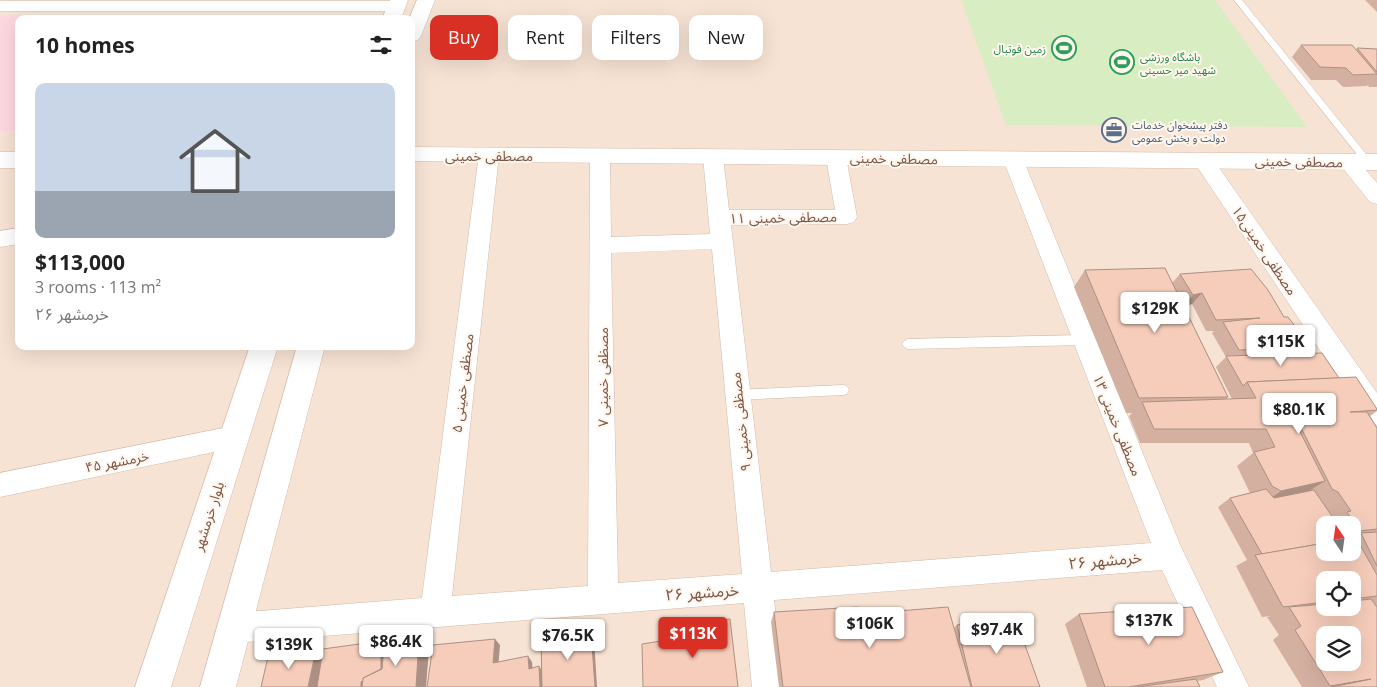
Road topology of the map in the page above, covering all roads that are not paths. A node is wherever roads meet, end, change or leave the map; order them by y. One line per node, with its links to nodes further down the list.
1 (6, 0): 4 (street)
2 (426, 0): 7 (main road)
3 (1238, 0): 18 (lane)
4 (0, 6): 6 (street)
5 (396, 8): 6 (street)
6 (227, 12)
7 (415, 26)
8 (415, 154): 9 (main road, مصطفی خمینی)
9 (459, 154): 10 (main road, مصطفی خمینی); 19 (main road)
10 (489, 154): 11 (main road, مصطفی خمینی); 37 (street, مصظفی خمینی ۵)
11 (600, 155): 12 (main road, مصطفی خمینی); 24 (street, مصظفی خمینی ۷)
12 (713, 156): 13 (main road, مصطفی خمینی); 21 (street, مصظفی خمینی ۹)
13 (836, 157): 14 (main road, مصطفی خمینی); 21 (street, مصطفی خمینی ۱۱)
14 (1013, 159): 17 (main road, مصطفی خمینی); 25 (street, مصظفی خمینی ۱۳)
15 (0, 160): 16 (main road)
16 (15, 160)
17 (1203, 160): 18 (main road, مصطفی خمینی); 31 (street, مصظفی خمینی۱۵)
18 (1364, 161): 20 (street)
19 (415, 172)
20 (1377, 197)
21 (720, 230): 24 (street); 30 (street, مصظفی خمینی ۹)
22 (15, 237): 23 (street)
23 (0, 239)
24 (601, 245): 36 (street, مصظفی خمینی ۷)
25 (1085, 340): 26 (lane); 34 (street, مصظفی خمینی ۱۳)
26 (908, 344)
27 (263, 350): 32 (main road, بلوار خرمشهر)
28 (310, 350): 38 (main road)
29 (843, 390): 30 (lane)
30 (737, 395): 35 (street, مصظفی خمینی ۹)
31 (1377, 414)
32 (234, 438): 33 (street, خرمشهر ۴۵); 39 (main road, بلوار خرمشهر)
33 (0, 485)
34 (1170, 555): 35 (street, خرمشهر ۲۶); 42 (street, مصظفی خمینی ۱۳)
35 (756, 587): 36 (street, خرمشهر ۲۶); 41 (street, مصظفی خمینی ۹)
36 (603, 599): 37 (street, خرمشهر ۲۶)
37 (435, 612): 38 (street, خرمشهر ۲۶)
38 (234, 628): 40 (main road)
39 (153, 687)
40 (218, 687)
41 (768, 687)
42 (1233, 687)

